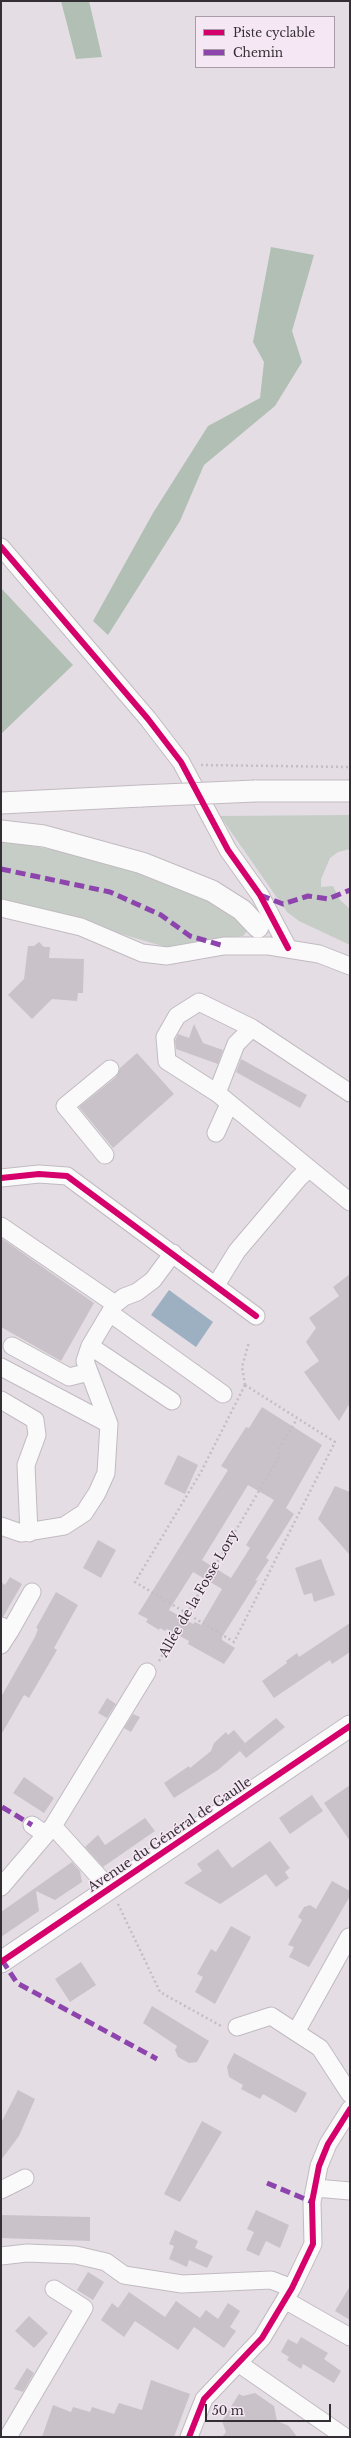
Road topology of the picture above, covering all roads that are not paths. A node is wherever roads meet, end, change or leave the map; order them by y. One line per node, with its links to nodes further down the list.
1 (1, 547): 5 (street)
2 (350, 791): 3 (main road, bridge)
3 (1, 803)
4 (1, 831): 7 (main road)
5 (260, 895): 7 (street); 9 (street)
6 (1, 908): 8 (street)
7 (258, 927): 8 (street)
8 (269, 946): 9 (street)
9 (288, 948): 10 (street)
10 (350, 966)
11 (252, 1028): 13 (street); 14 (street); 14 (street)
12 (110, 1069): 16 (street)
13 (350, 1093)
14 (223, 1099): 15 (street); 17 (street)
15 (216, 1133)
16 (105, 1155)
17 (309, 1169): 19 (street); 22 (street)
18 (1, 1178): 21 (street)
19 (350, 1202)
20 (1, 1226): 23 (street)
21 (173, 1254): 22 (street); 23 (street)
22 (216, 1284): 24 (street)
23 (112, 1308): 26 (street); 29 (street)
24 (256, 1316)
25 (12, 1346): 28 (street)
26 (90, 1346): 28 (street); 31 (street)
27 (1, 1366): 32 (street)
28 (89, 1372): 32 (street)
29 (223, 1394)
30 (1, 1400): 34 (street)
31 (172, 1402)
32 (109, 1424): 34 (street)
33 (1, 1526): 34 (street)
34 (29, 1532)
35 (32, 1592): 36 (street)
36 (4, 1634)
37 (147, 1672): 39 (street)
38 (350, 1726): 41 (main road, Avenue du Général de Gaulle)
39 (43, 1828): 40 (street); 41 (street)
40 (1, 1886)
41 (110, 1889): 43 (main road, Avenue du Général de Gaulle)
42 (349, 1937): 45 (street)
43 (1, 1960)
44 (237, 2026): 45 (street)
45 (296, 2032): 46 (street)
46 (350, 2094)
47 (350, 2109): 49 (street)
48 (25, 2178): 50 (street)
49 (316, 2188): 51 (street); 54 (street)
50 (1, 2190)
51 (350, 2191)
52 (1, 2256): 54 (street)
53 (54, 2289): 57 (street)
54 (289, 2294): 55 (street); 56 (street)
55 (350, 2337)
56 (238, 2364): 58 (street); 59 (street)
57 (8, 2437)
58 (188, 2437)
59 (345, 2437)

